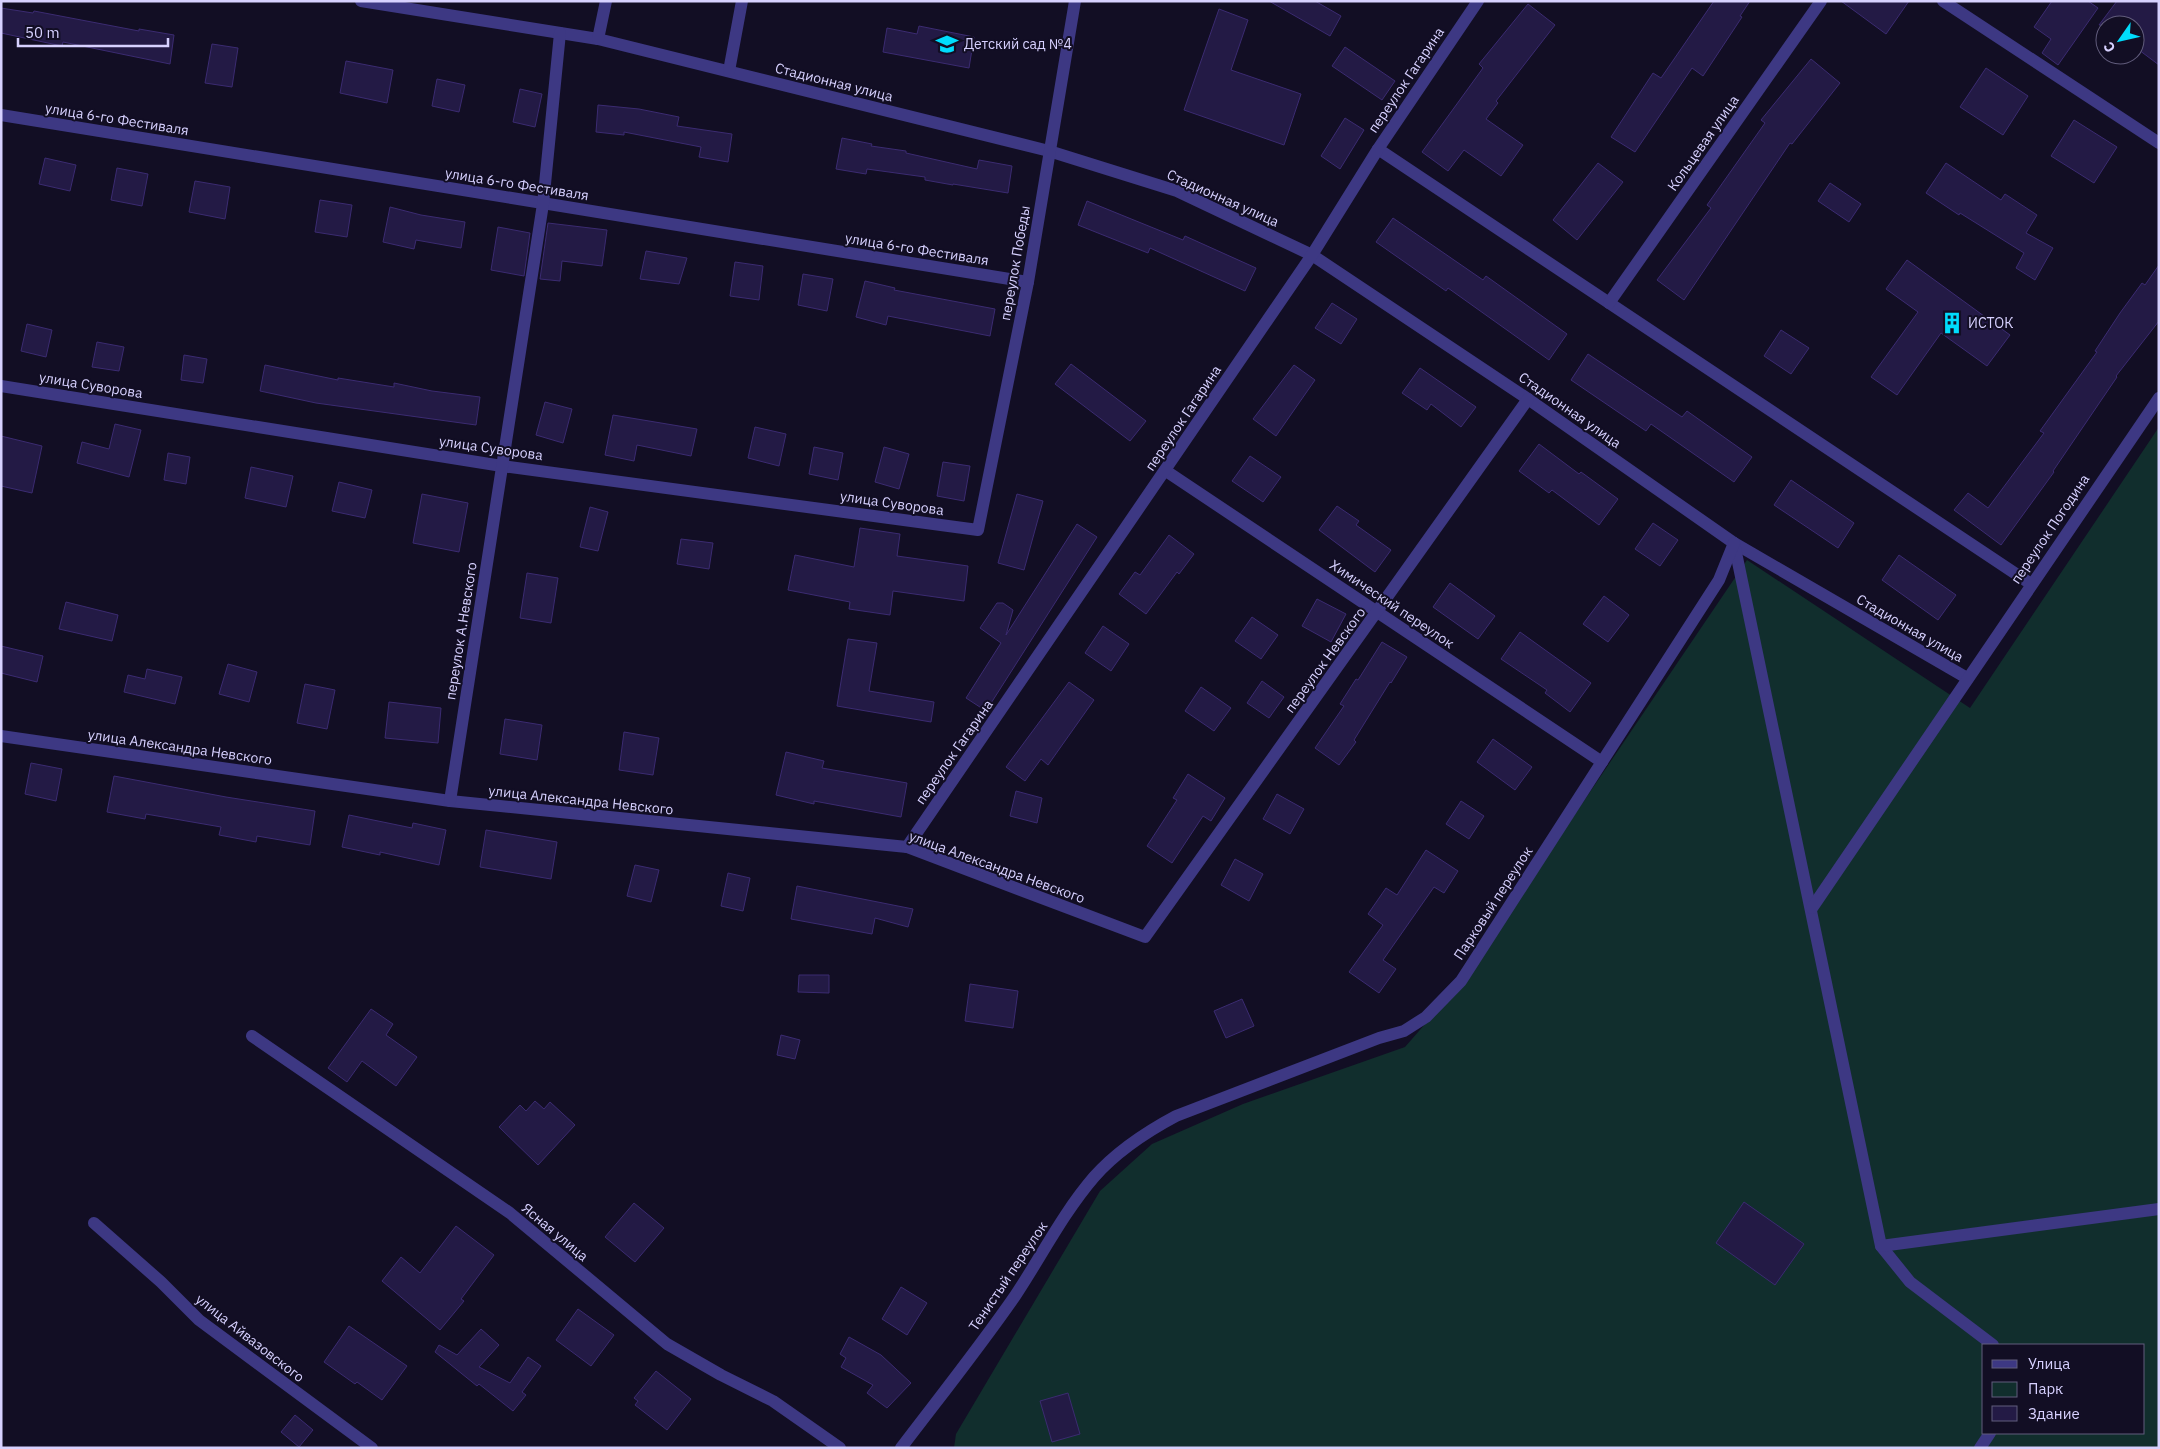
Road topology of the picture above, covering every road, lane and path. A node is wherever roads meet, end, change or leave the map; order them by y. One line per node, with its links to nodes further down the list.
1 (361, 1): 8 (street, Стадионная улица)
2 (606, 1): 9 (street)
3 (742, 1): 10 (street)
4 (1075, 1): 14 (street, переулок Победы)
5 (1478, 1): 13 (street, переулок Гагарина)
6 (1821, 1): 18 (street, Кольцевая улица)
7 (1943, 1): 12 (street)
8 (560, 33): 9 (street, Стадионная улица); 15 (street, переулок А.Невского)
9 (598, 39): 10 (street, Стадионная улица)
10 (729, 71): 14 (street, Стадионная улица)
11 (1, 115): 15 (street, улица 6-го Фестиваля)
12 (2159, 143)
13 (1378, 149): 16 (street, переулок Гагарина); 18 (street)
14 (1049, 152): 16 (street, Стадионная улица); 17 (street, переулок Победы)
15 (543, 204): 17 (street, улица 6-го Фестиваля); 22 (street, переулок А.Невского)
16 (1312, 255): 21 (street, Стадионная улица); 23 (street, переулок Гагарина)
17 (1028, 282): 24 (street, переулок Победы)
18 (1609, 303): 26 (street)
19 (1, 386): 22 (street, улица Суворова)
20 (2159, 398): 26 (street, переулок Погодина)
21 (1528, 399): 25 (street, Стадионная улица); 27 (street, переулок Невского)
22 (502, 466): 24 (street, улица Суворова); 31 (street, переулок А.Невского)
23 (1166, 471): 27 (street, Химический переулок); 32 (street, переулок Гагарина)
24 (978, 530)
25 (1734, 543): 28 (street, Стадионная улица); 30 (street, Парковый переулок); 33 (street)
26 (2031, 584): 28 (street, переулок Погодина)
27 (1377, 613): 30 (street, Химический переулок); 34 (street, переулок Невского)
28 (1967, 678): 33 (street, переулок Погодина)
29 (1, 736): 31 (street, улица Александра Невского)
30 (1602, 762): 36 (street, Парковый переулок)
31 (450, 802): 32 (street, улица Александра Невского)
32 (907, 847): 34 (street, улица Александра Невского)
33 (1812, 908): 39 (street)
34 (1145, 937)
35 (252, 1036): 44 (street, Ясная улица)
36 (1148, 1131): 42 (street, Тенистый переулок)
37 (2159, 1209): 39 (street)
38 (94, 1223): 43 (street, улица Айвазовского)
39 (1881, 1246): 40 (street)
40 (1992, 1344)
41 (1989, 1434): 45 (street)
42 (909, 1444)
43 (372, 1448)
44 (840, 1448)
45 (1980, 1448)

